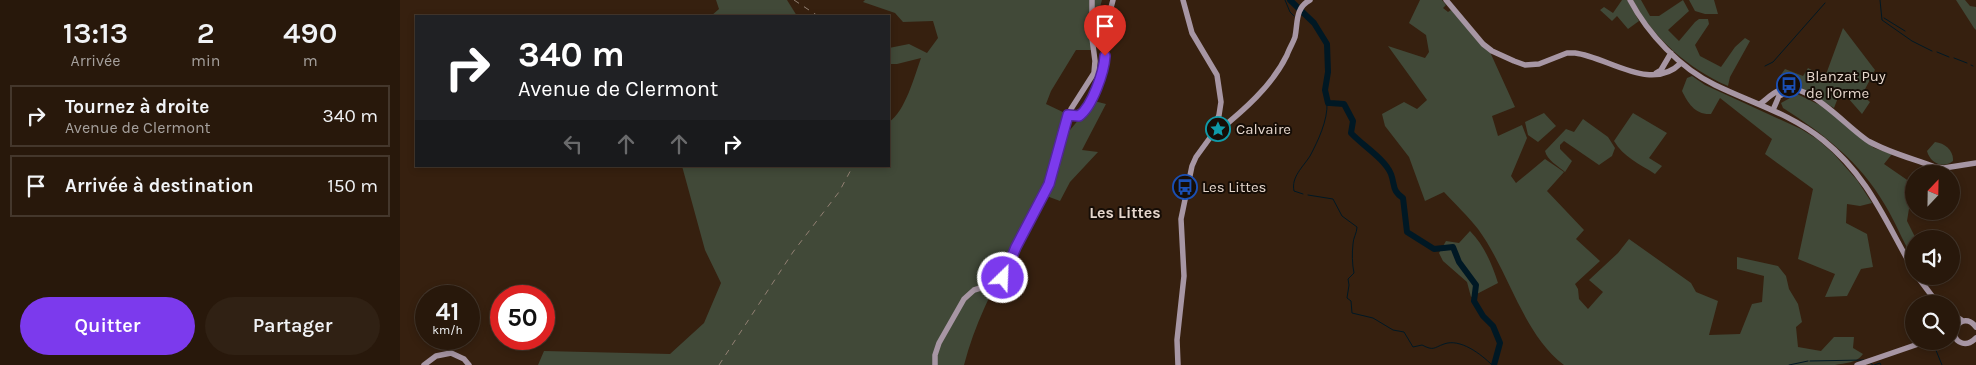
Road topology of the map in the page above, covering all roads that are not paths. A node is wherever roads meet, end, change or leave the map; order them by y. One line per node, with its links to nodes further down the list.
1 (1092, 0): 13 (street)
2 (1113, 0): 13 (street)
3 (1183, 0): 14 (street)
4 (1310, 0): 14 (street)
5 (1446, 0): 9 (street)
6 (1630, 0): 7 (street)
7 (1671, 53): 8 (street); 9 (street)
8 (1681, 63): 9 (street); 11 (street)
9 (1651, 75)
10 (1794, 90): 11 (street); 12 (street); 15 (street)
11 (1760, 104): 12 (street)
12 (1774, 110): 16 (street)
13 (1068, 115): 27 (street)
14 (1213, 133): 28 (street)
15 (1976, 163)
16 (1905, 254)
17 (1976, 316): 19 (street)
18 (1960, 319): 19 (street)
19 (1964, 321): 20 (street); 21 (street)
20 (1960, 325)
21 (1976, 327)
22 (1975, 340): 23 (street)
23 (1960, 342)
24 (1905, 349): 29 (street)
25 (424, 365): 26 (street)
26 (469, 365)
27 (935, 365)
28 (1178, 365)
29 (1857, 365)

